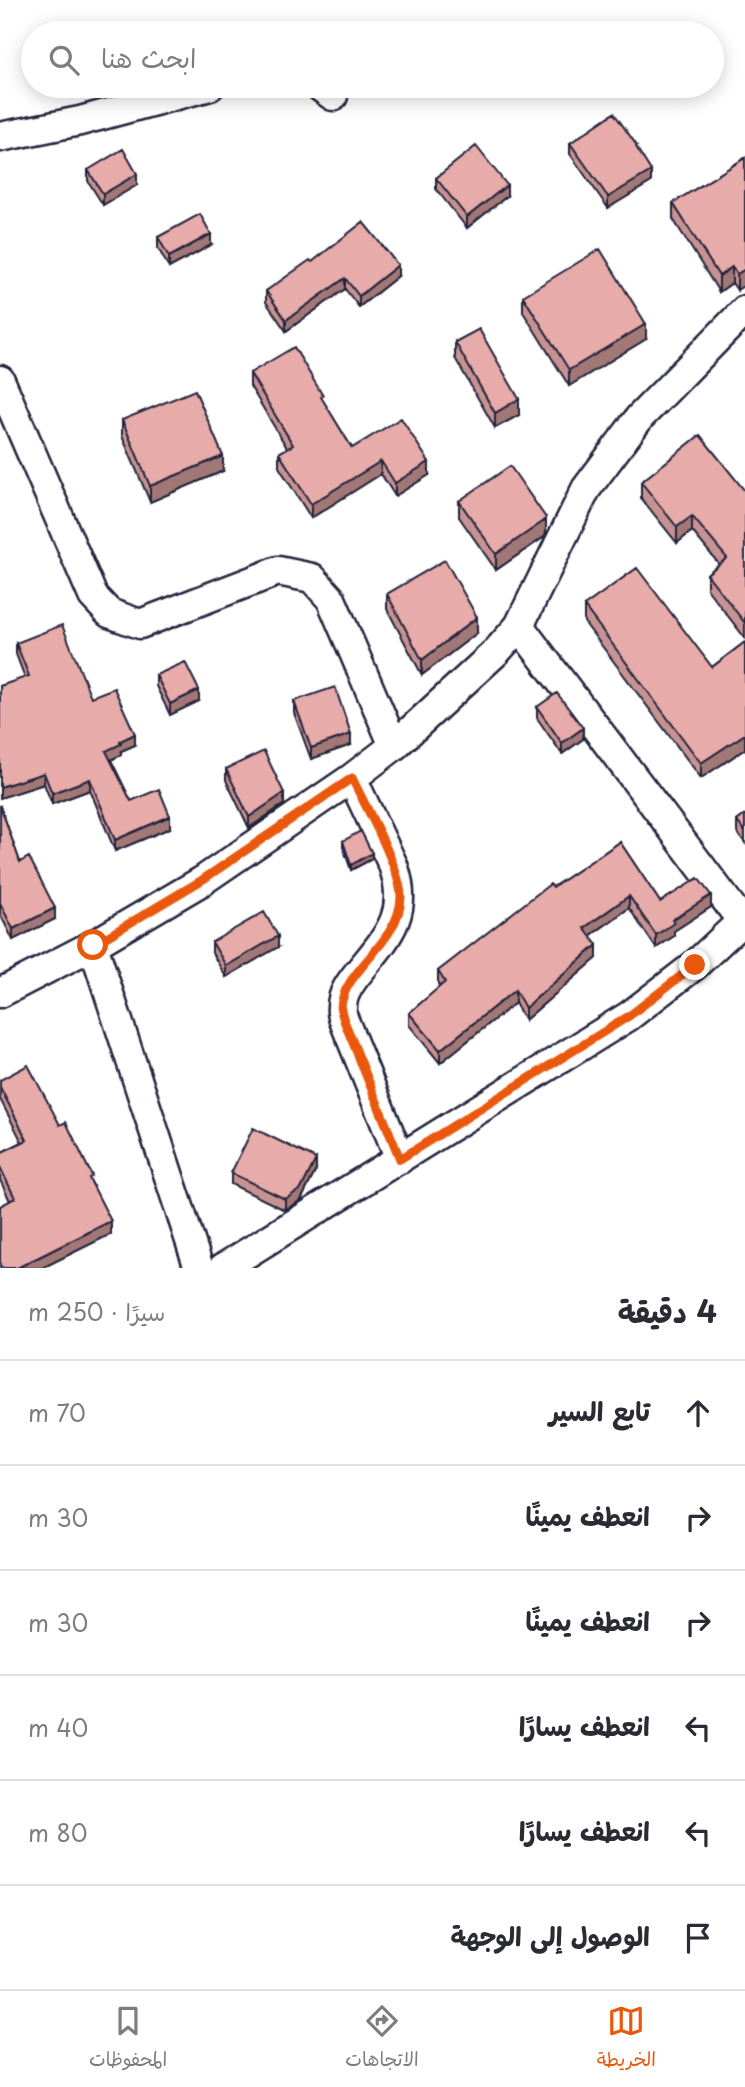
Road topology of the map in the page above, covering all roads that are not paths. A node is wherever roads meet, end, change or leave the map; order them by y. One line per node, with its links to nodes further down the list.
1 (165, 98): 2 (street)
2 (0, 137)
3 (745, 310): 5 (street)
4 (0, 380): 6 (street)
5 (519, 626): 6 (street); 8 (street)
6 (394, 746): 7 (street)
7 (352, 778): 9 (street); 11 (street)
8 (744, 920): 11 (street)
9 (93, 945): 10 (street); 12 (street)
10 (0, 993)
11 (400, 1159): 13 (street)
12 (199, 1268)
13 (223, 1268)

